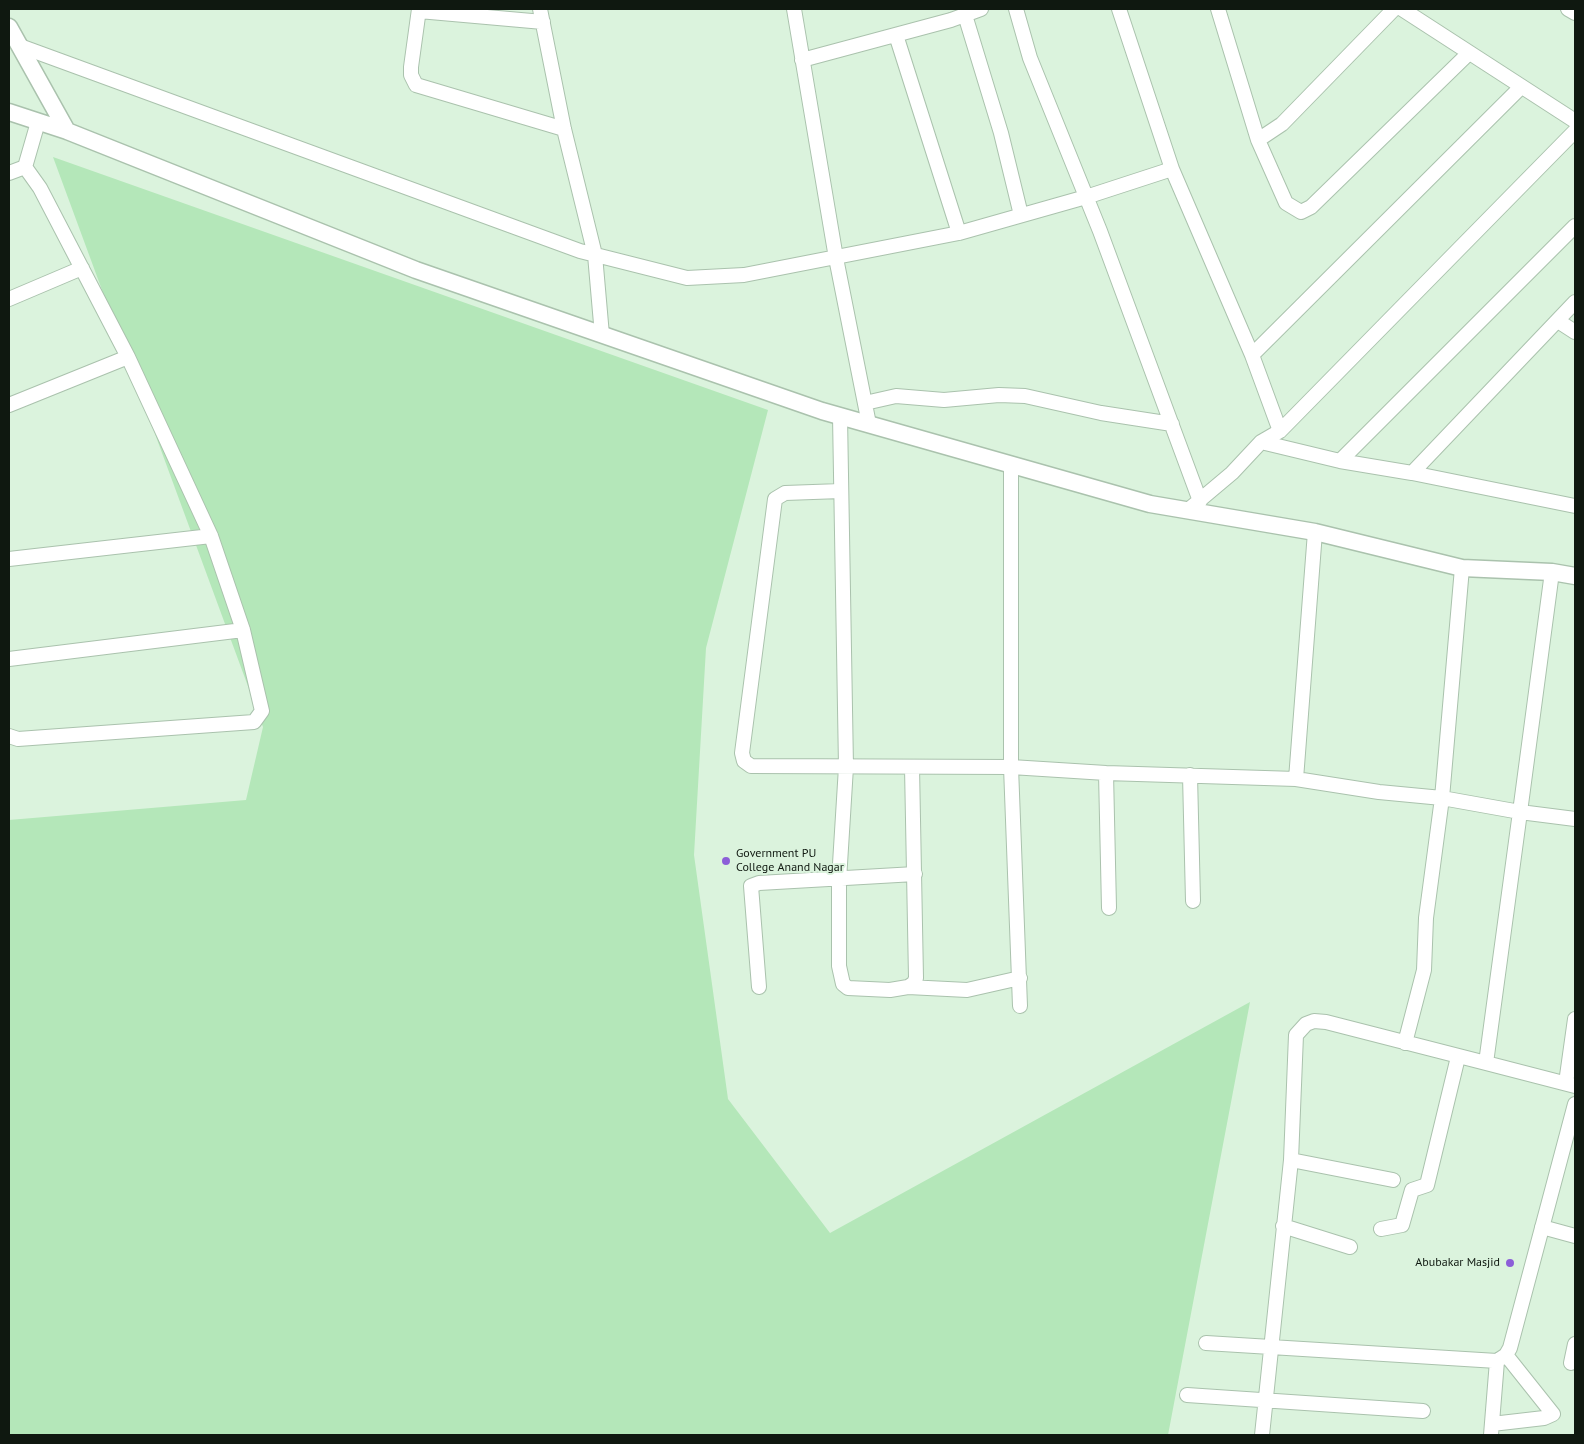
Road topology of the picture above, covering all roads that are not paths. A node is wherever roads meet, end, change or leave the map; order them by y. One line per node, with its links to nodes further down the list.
1 (794, 9): 17 (street)
2 (981, 9): 11 (street)
3 (1016, 9): 29 (street)
4 (1119, 9): 27 (street)
5 (1218, 9): 25 (street)
6 (1394, 9): 25 (street)
7 (1402, 9): 16 (street)
8 (1568, 9): 10 (street)
9 (419, 10): 12 (street); 22 (street)
10 (1575, 13)
11 (965, 15): 14 (street); 30 (street)
12 (542, 16): 22 (street)
13 (9, 27): 15 (street)
14 (896, 35): 17 (street); 32 (street)
15 (20, 46): 24 (street); 33 (street)
16 (1469, 53): 18 (street); 25 (street)
17 (802, 60): 34 (street)
18 (1521, 87): 20 (street); 41 (street)
19 (9, 112): 21 (street)
20 (1575, 121)
21 (38, 122): 24 (street); 26 (street)
22 (564, 129): 33 (street)
23 (1575, 131): 48 (street)
24 (67, 132): 40 (street)
25 (1258, 140)
26 (25, 167): 28 (street); 35 (street)
27 (1172, 168): 29 (street); 41 (street)
28 (9, 173)
29 (1086, 197): 30 (street); 47 (street)
30 (1021, 215): 32 (street)
31 (1575, 226): 50 (street)
32 (959, 232): 34 (street)
33 (595, 255): 34 (street); 40 (street)
34 (836, 258): 43 (street)
35 (82, 268): 36 (street); 42 (street)
36 (9, 299)
37 (1575, 302): 38 (street)
38 (1558, 321): 39 (street); 52 (street)
39 (1575, 332)
40 (602, 335): 45 (street)
41 (1252, 355): 48 (street)
42 (128, 356): 44 (street); 57 (street)
43 (865, 403): 46 (street); 47 (street)
44 (9, 405)
45 (840, 416): 46 (street); 53 (street)
46 (869, 424): 51 (street)
47 (1172, 424): 54 (street)
48 (1280, 431): 49 (street)
49 (1261, 442): 50 (street); 54 (street)
50 (1340, 461): 52 (street)
51 (1011, 464): 54 (street); 67 (street)
52 (1412, 473): 55 (street)
53 (841, 491): 65 (street); 65 (street)
54 (1194, 506): 56 (street)
55 (1575, 506)
56 (1315, 532): 59 (street); 70 (street)
57 (211, 536): 58 (street); 62 (street)
58 (9, 559)
59 (1462, 568): 60 (street); 71 (street)
60 (1552, 572): 61 (street); 72 (street)
61 (1575, 576)
62 (243, 630): 63 (street); 64 (street)
63 (9, 659)
64 (9, 736)
65 (846, 767): 66 (street); 75 (street)
66 (912, 767): 67 (street); 74 (street)
67 (1011, 767): 68 (street); 78 (street)
68 (1106, 773): 69 (street); 77 (street)
69 (1190, 774): 70 (street); 76 (street)
70 (1296, 779): 71 (street)
71 (1442, 798): 72 (street); 83 (street)
72 (1520, 812): 73 (street); 85 (street)
73 (1575, 820)
74 (915, 874): 75 (street); 80 (street)
75 (839, 880): 79 (street); 80 (street)
76 (1193, 902)
77 (1109, 908)
78 (1020, 978): 80 (street); 81 (street)
79 (759, 987)
80 (908, 987)
81 (1020, 1006)
82 (1575, 1019): 86 (street)
83 (1405, 1043): 84 (street); 88 (street)
84 (1458, 1057): 85 (street); 92 (street)
85 (1486, 1063): 86 (street)
86 (1571, 1085)
87 (1575, 1104): 91 (street)
88 (1291, 1160): 89 (street); 90 (street)
89 (1393, 1180)
90 (1284, 1226): 94 (street); 97 (street)
91 (1542, 1227): 93 (street); 98 (street)
92 (1381, 1229)
93 (1575, 1236)
94 (1350, 1247)
95 (1206, 1344): 97 (street)
96 (1575, 1344): 99 (street)
97 (1270, 1346): 98 (street); 101 (street)
98 (1502, 1358): 103 (street); 103 (street)
99 (1571, 1363)
100 (1188, 1395): 101 (street)
101 (1265, 1401): 102 (street); 104 (street)
102 (1422, 1411)
103 (1491, 1429)
104 (1262, 1435)

